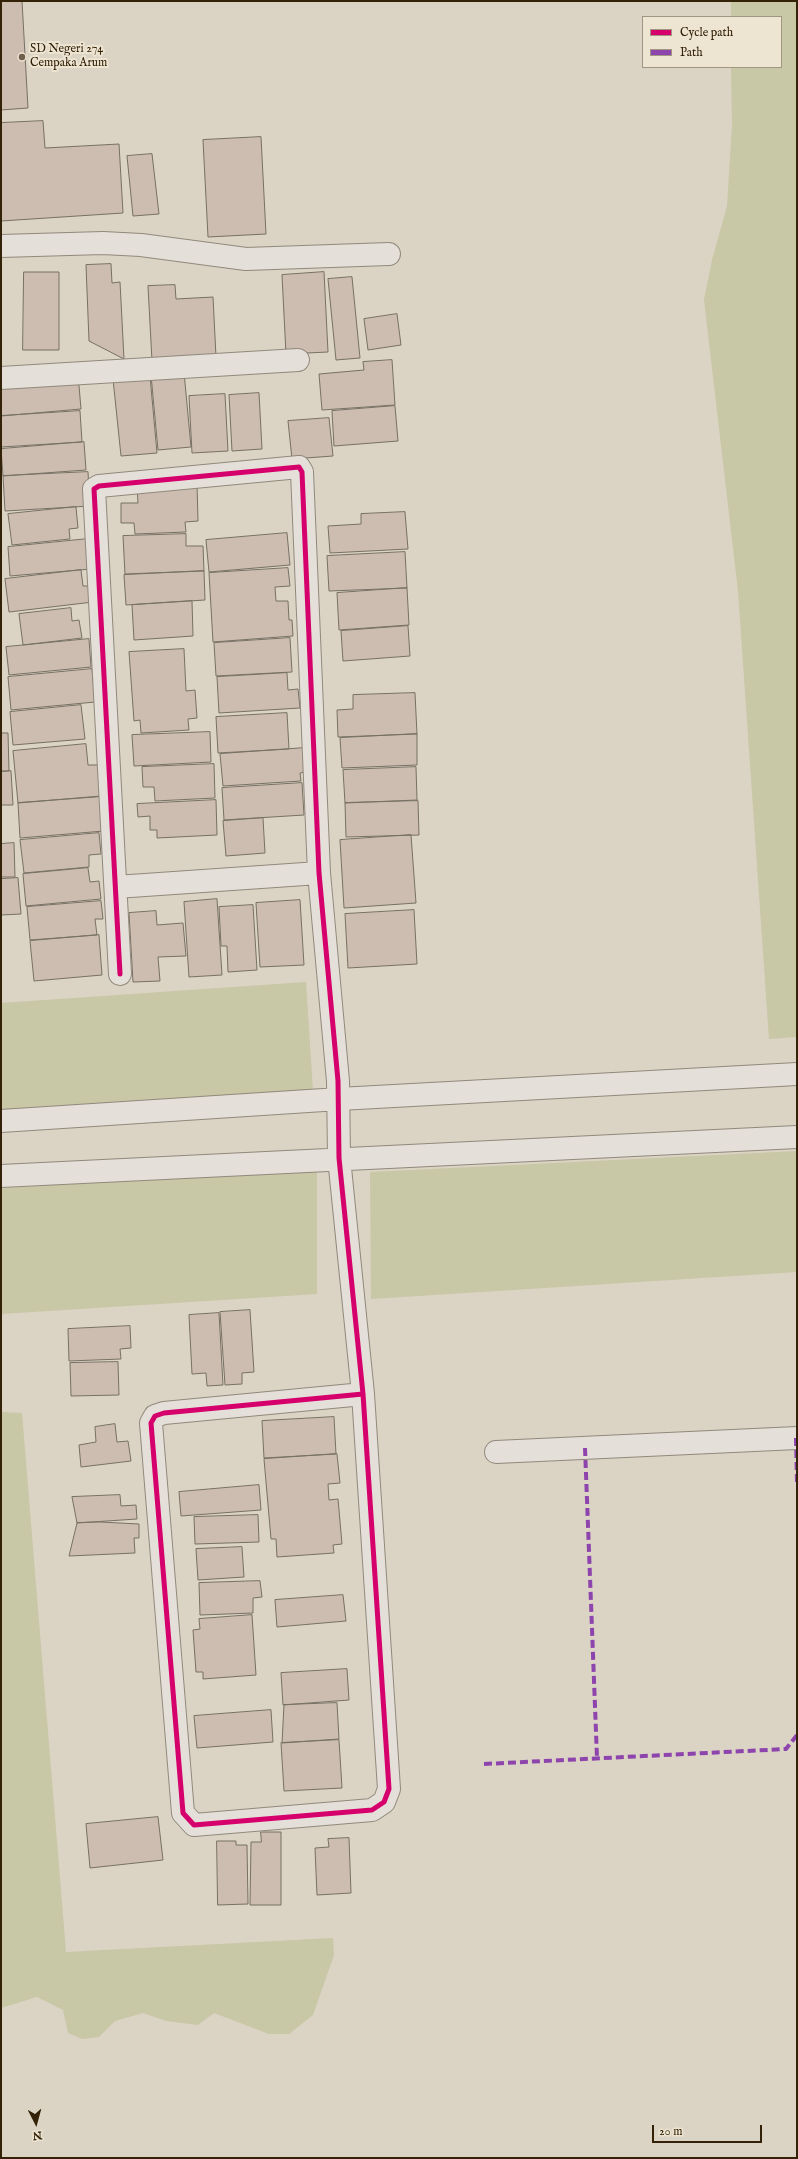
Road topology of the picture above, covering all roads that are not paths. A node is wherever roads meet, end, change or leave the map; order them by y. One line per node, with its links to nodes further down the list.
1 (1, 246): 2 (street)
2 (389, 254)
3 (298, 360): 4 (street)
4 (1, 378)
5 (319, 873): 6 (street); 6 (street); 9 (street)
6 (116, 887): 7 (street)
7 (120, 974)
8 (797, 1074): 9 (street)
9 (339, 1099): 10 (street); 12 (street)
10 (1, 1121)
11 (797, 1137): 12 (street)
12 (339, 1158): 13 (street); 14 (street)
13 (1, 1176)
14 (363, 1394): 14 (street)
15 (797, 1438): 16 (street)
16 (496, 1452)

